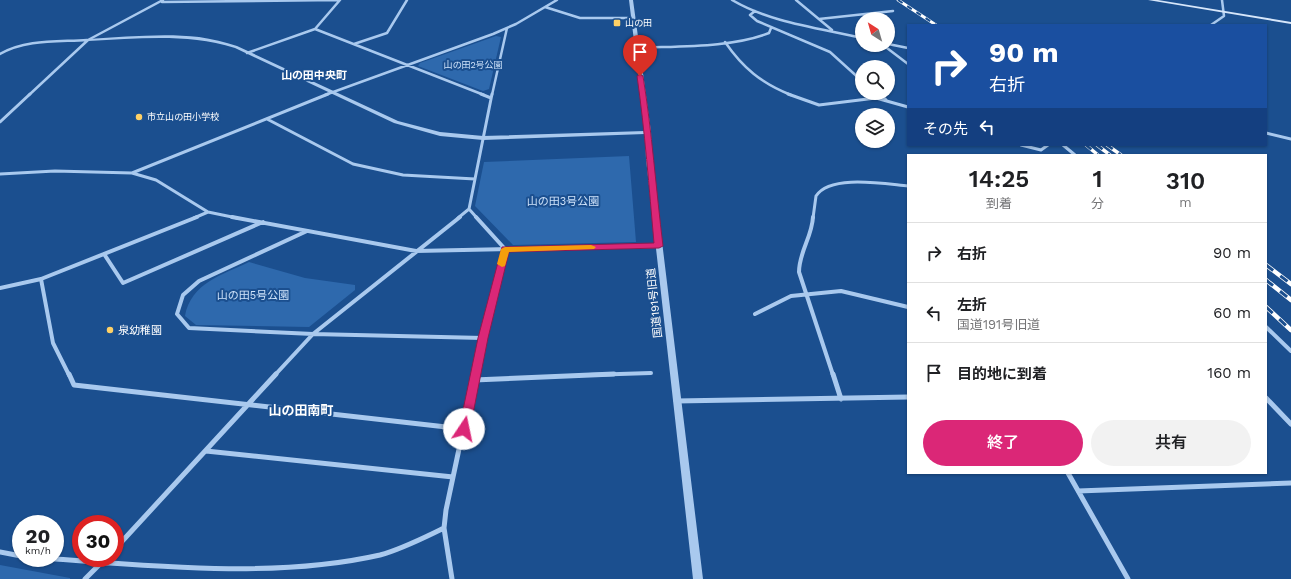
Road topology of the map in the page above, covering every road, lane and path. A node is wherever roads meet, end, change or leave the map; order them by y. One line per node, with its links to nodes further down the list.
1 (164, 0): 10 (street)
2 (340, 0): 10 (street); 21 (street)
3 (408, 0): 26 (street)
4 (557, 0): 11 (street)
5 (631, 0): 15 (street, 国道191号旧道)
6 (732, 0): 12 (street)
7 (796, 0): 16 (street)
8 (1150, 0): 14 (main road)
9 (1222, 0): 14 (street)
10 (160, 2): 24 (street)
11 (545, 7): 15 (street); 19 (street)
12 (754, 11): 20 (street); 22 (street)
13 (893, 11): 16 (street)
14 (1224, 12): 17 (main road); 18 (street)
15 (633, 18): 28 (street, 国道191号旧道)
16 (819, 19): 22 (street)
17 (1291, 23)
18 (1212, 24)
19 (507, 28): 34 (street); 37 (street)
20 (771, 28): 25 (street); 35 (street)
21 (315, 29): 26 (street); 31 (street)
22 (834, 31): 23 (street)
23 (855, 36)
24 (88, 40): 31 (street); 32 (street); 42 (street)
25 (725, 42): 28 (street); 39 (street)
26 (354, 44): 34 (street)
27 (895, 45): 29 (street)
28 (636, 48): 43 (street, 国道191号旧道)
29 (907, 48)
30 (892, 52): 33 (street)
31 (247, 53): 36 (street)
32 (0, 54)
33 (907, 63)
34 (407, 65): 36 (street); 37 (street)
35 (855, 75)
36 (333, 92): 41 (street); 45 (street)
37 (492, 98): 45 (street)
38 (886, 100): 39 (street)
39 (888, 102): 40 (street)
40 (907, 107)
41 (267, 119): 51 (street); 53 (street)
42 (1, 120)
43 (648, 132): 45 (street); 59 (street, 国道191号旧道)
44 (1267, 133): 46 (street)
45 (483, 138): 53 (street)
46 (1291, 139)
47 (1025, 146): 48 (street)
48 (1047, 146)
49 (1064, 146): 50 (street)
50 (1074, 154)
51 (132, 173): 52 (street); 56 (street)
52 (0, 174)
53 (475, 179): 55 (street)
54 (907, 186): 65 (street)
55 (469, 209): 60 (street); 61 (street)
56 (208, 212): 57 (street); 62 (street)
57 (264, 222): 58 (street); 62 (street)
58 (308, 230): 61 (street); 69 (street)
59 (659, 246): 60 (street); 77 (street, 国道191号旧道)
60 (505, 249): 61 (street); 70 (street)
61 (416, 252): 69 (street)
62 (104, 254): 63 (street)
63 (41, 279): 64 (street); 78 (street)
64 (0, 288)
65 (807, 294): 66 (street); 67 (street); 75 (street)
66 (907, 308)
67 (755, 314)
68 (1267, 328): 71 (street)
69 (313, 334): 70 (street); 78 (street)
70 (483, 338): 73 (street)
71 (1291, 351)
72 (651, 373): 73 (street)
73 (474, 380): 80 (street)
74 (907, 397): 75 (street)
75 (841, 399): 77 (street)
76 (1267, 399): 79 (street)
77 (676, 401): 94 (street, 国道191号旧道)
78 (245, 406): 80 (street); 81 (street)
79 (1291, 424)
80 (464, 429): 83 (street)
81 (206, 451): 83 (street); 87 (street)
82 (1069, 474): 85 (street)
83 (453, 477): 86 (street)
84 (1291, 483): 85 (street)
85 (1078, 491): 95 (street)
86 (444, 528): 90 (street); 93 (street)
87 (124, 539)
88 (0, 552): 89 (street)
89 (12, 554)
90 (124, 562)
91 (97, 567): 92 (street)
92 (85, 579)
93 (452, 579)
94 (698, 579)
95 (1128, 579)

